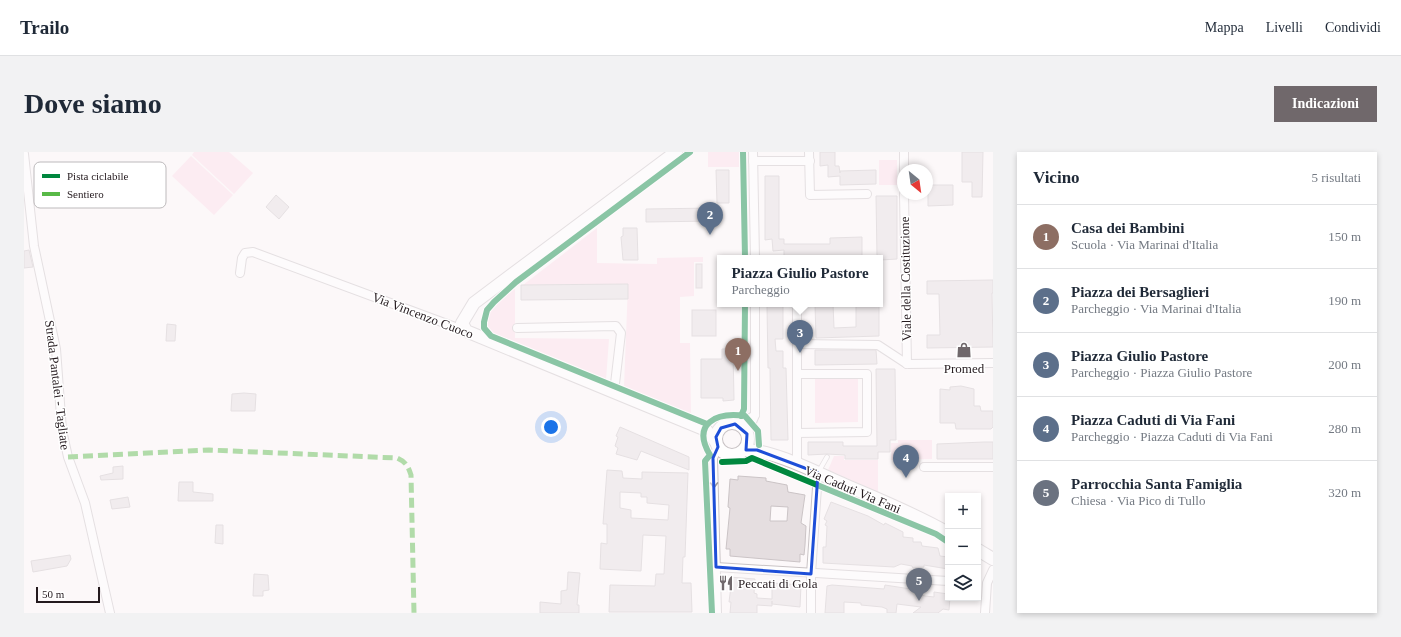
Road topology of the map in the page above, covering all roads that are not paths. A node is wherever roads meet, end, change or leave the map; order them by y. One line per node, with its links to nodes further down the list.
1 (676, 152): 16 (street)
2 (753, 152): 6 (street)
3 (809, 152): 7 (street)
4 (904, 152): 8 (street)
5 (24, 154): 43 (street, Strada Pantalei - Tagliate)
6 (753, 161): 7 (street); 11 (street)
7 (810, 161): 9 (street)
8 (904, 164)
9 (867, 194)
10 (904, 200): 19 (street, Viale della Costituzione)
11 (754, 255)
12 (240, 273): 16 (street, Via Vincenzo Cuoco)
13 (755, 307): 22 (street)
14 (797, 307): 17 (street)
15 (517, 328): 21 (street)
16 (466, 331): 21 (street, Via Vincenzo Cuoco)
17 (797, 344): 19 (street); 20 (street)
18 (993, 363): 19 (street)
19 (906, 364)
20 (797, 374): 26 (street); 26 (street)
21 (614, 392): 25 (street, Via Vincenzo Cuoco)
22 (755, 415): 23 (street); 27 (street)
23 (735, 424): 24 (street); 27 (street)
24 (720, 428): 25 (street); 28 (street)
25 (706, 430): 28 (street, Via Vincenzo Cuoco)
26 (797, 433): 30 (street)
27 (746, 441): 28 (street); 30 (street, Via Caduti Via Fani)
28 (717, 444): 37 (street, one-way to 37)
29 (827, 457): 33 (lane)
30 (797, 465): 33 (street, Via Caduti Via Fani)
31 (924, 467): 32 (street)
32 (993, 467)
33 (818, 473): 34 (street, Via Caduti Via Fani); 39 (street)
34 (945, 531)
35 (981, 552): 36 (street)
36 (993, 559)
37 (716, 567): 39 (street); 44 (street)
38 (993, 570): 42 (street)
39 (811, 574): 40 (street); 45 (street)
40 (945, 581)
41 (981, 582): 42 (street)
42 (987, 583): 46 (street)
43 (110, 613)
44 (717, 613)
45 (811, 613)
46 (985, 613)

